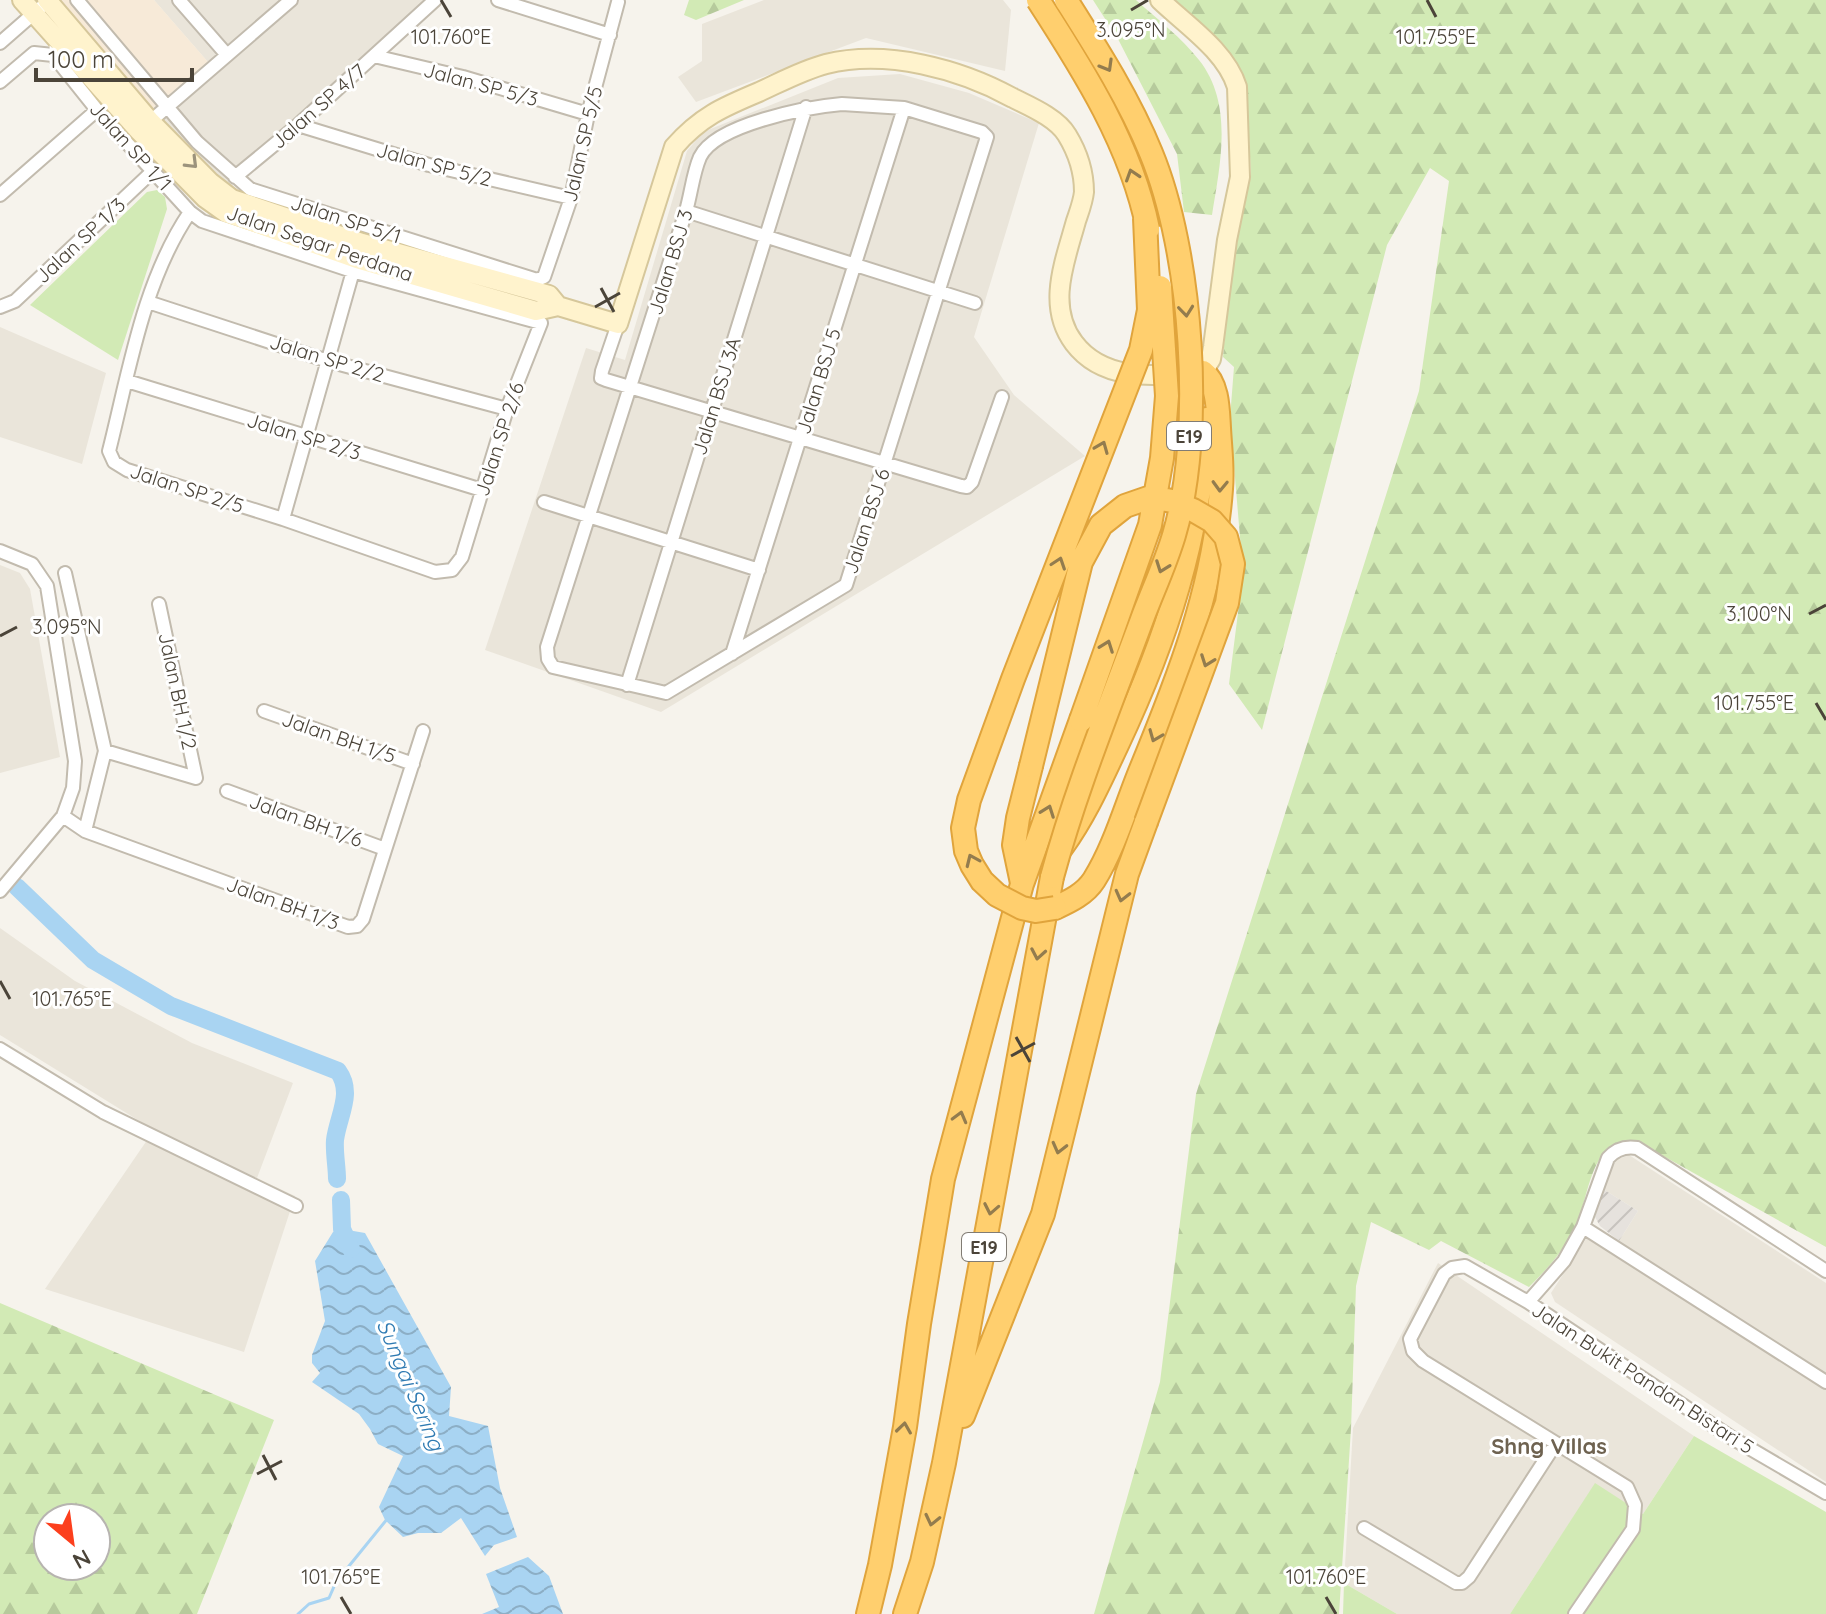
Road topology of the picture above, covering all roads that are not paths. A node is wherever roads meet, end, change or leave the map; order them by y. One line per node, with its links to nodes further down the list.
1 (77, 0): 17 (street, Jalan SP 5/1)
2 (179, 0): 14 (street)
3 (291, 0): 14 (street)
4 (435, 0): 15 (street, Jalan SP 4/7)
5 (498, 0): 12 (street)
6 (1038, 0): 31 (highway, E19, one-way to 6, bridge)
7 (1066, 0): 72 (highway, E19, one-way to 72, bridge)
8 (1148, 0): 44 (street)
9 (1160, 0): 44 (street)
10 (618, 2): 12 (street, Jalan SP 5/5)
11 (38, 4): 13 (street); 23 (street, Jalan Segar Perdana)
12 (610, 35): 21 (street, Jalan SP 5/5)
13 (0, 43)
14 (227, 55): 17 (street)
15 (374, 56): 21 (street, Jalan SP 5/3); 22 (street, Jalan SP 4/7)
16 (0, 82): 20 (street, Jalan SP 1/1)
17 (172, 104): 23 (street); 26 (street, Jalan SP 5/1)
18 (806, 107): 19 (street, Jalan BSJ 3); 29 (street, Jalan BSJ 3); 32 (street, Jalan BSJ 3A)
19 (904, 108): 24 (street, Jalan BSJ 3); 34 (street, Jalan BSJ 5)
20 (97, 110): 25 (street, Jalan SP 1/1); 27 (street)
21 (588, 114): 28 (street, Jalan SP 5/5)
22 (298, 125): 26 (street, Jalan SP 4/7); 28 (street, Jalan SP 5/2)
23 (145, 126): 33 (street, Jalan Segar Perdana)
24 (987, 137): 36 (street, Jalan BSJ 6)
25 (154, 170): 30 (street, Jalan SP 1/1); 39 (street, Jalan SP 1/3)
26 (235, 177): 35 (street, Jalan SP 5/1)
27 (0, 195)
28 (571, 198): 35 (street, Jalan SP 5/5)
29 (686, 211): 32 (street); 43 (street, Jalan BSJ 3)
30 (190, 212): 33 (street); 37 (street, Jalan SP 2/5)
31 (1145, 218): 44 (highway, one-way to 31, bridge); 73 (highway, E19, one-way to 31, bridge)
32 (766, 235): 34 (street); 47 (street, Jalan BSJ 3A)
33 (357, 258): 40 (street, Jalan Segar Perdana); 41 (street); 46 (street, Jalan SP 2/6)
34 (855, 266): 36 (street); 49 (street, Jalan BSJ 5)
35 (537, 280)
36 (937, 291): 38 (street); 50 (street, Jalan BSJ 6)
37 (148, 302): 41 (street, Jalan SP 2/2); 42 (street, Jalan SP 2/5)
38 (975, 303)
39 (2, 307)
40 (618, 324): 43 (street); 44 (street)
41 (328, 361): 46 (street, Jalan SP 2/2); 48 (street)
42 (127, 381): 48 (street, Jalan SP 2/3); 54 (street, Jalan SP 2/5)
43 (630, 387): 47 (street); 53 (street, Jalan BSJ 3)
44 (1211, 390): 72 (highway, bridge)
45 (1002, 397): 50 (street)
46 (507, 409): 51 (street, Jalan SP 2/6)
47 (711, 412): 49 (street); 55 (street, Jalan BSJ 3A)
48 (306, 437): 51 (street, Jalan SP 2/3); 54 (street)
49 (800, 439): 50 (street); 58 (street, Jalan BSJ 5)
50 (884, 464): 61 (street, Jalan BSJ 6)
51 (482, 490): 57 (street, Jalan SP 2/6)
52 (544, 502): 53 (street)
53 (588, 515): 55 (street); 62 (street, Jalan BSJ 3)
54 (283, 519): 57 (street, Jalan SP 2/5)
55 (671, 541): 58 (street); 63 (street, Jalan BSJ 3A)
56 (0, 551): 69 (street)
57 (462, 557)
58 (759, 570): 61 (street, Jalan BSJ 5)
59 (65, 573): 66 (street)
60 (159, 604): 66 (street, Jalan BH 1/2)
61 (732, 654): 63 (street, Jalan BSJ 6)
62 (548, 659): 63 (street, Jalan BSJ 6)
63 (627, 685)
64 (264, 711): 67 (street, Jalan BH 1/5)
65 (423, 731): 67 (street, Jalan BH 1/3)
66 (105, 751): 70 (street)
67 (413, 764): 71 (street, Jalan BH 1/3)
68 (227, 791): 71 (street, Jalan BH 1/6)
69 (63, 816): 70 (street, Jalan BH 1/3); 74 (street)
70 (85, 831): 71 (street, Jalan BH 1/3)
71 (385, 849)
72 (1059, 851): 82 (highway, E19, one-way to 82, bridge)
73 (1022, 884): 82 (highway, one-way to 82, bridge); 85 (highway, E19, one-way to 73)
74 (0, 891)
75 (0, 1049): 76 (street)
76 (296, 1206)
77 (1583, 1227): 78 (street); 79 (street); 80 (street)
78 (1826, 1271)
79 (1528, 1302): 81 (street, Jalan Bukit Pandan Bistari 5); 83 (street, Jalan Bukit Pandan Bistari 5)
80 (1826, 1382)
81 (1556, 1443): 84 (street); 87 (street)
82 (944, 1463): 86 (highway, E19, one-way to 86)
83 (1826, 1493)
84 (1364, 1528)
85 (868, 1614)
86 (905, 1614)
87 (1575, 1614)

